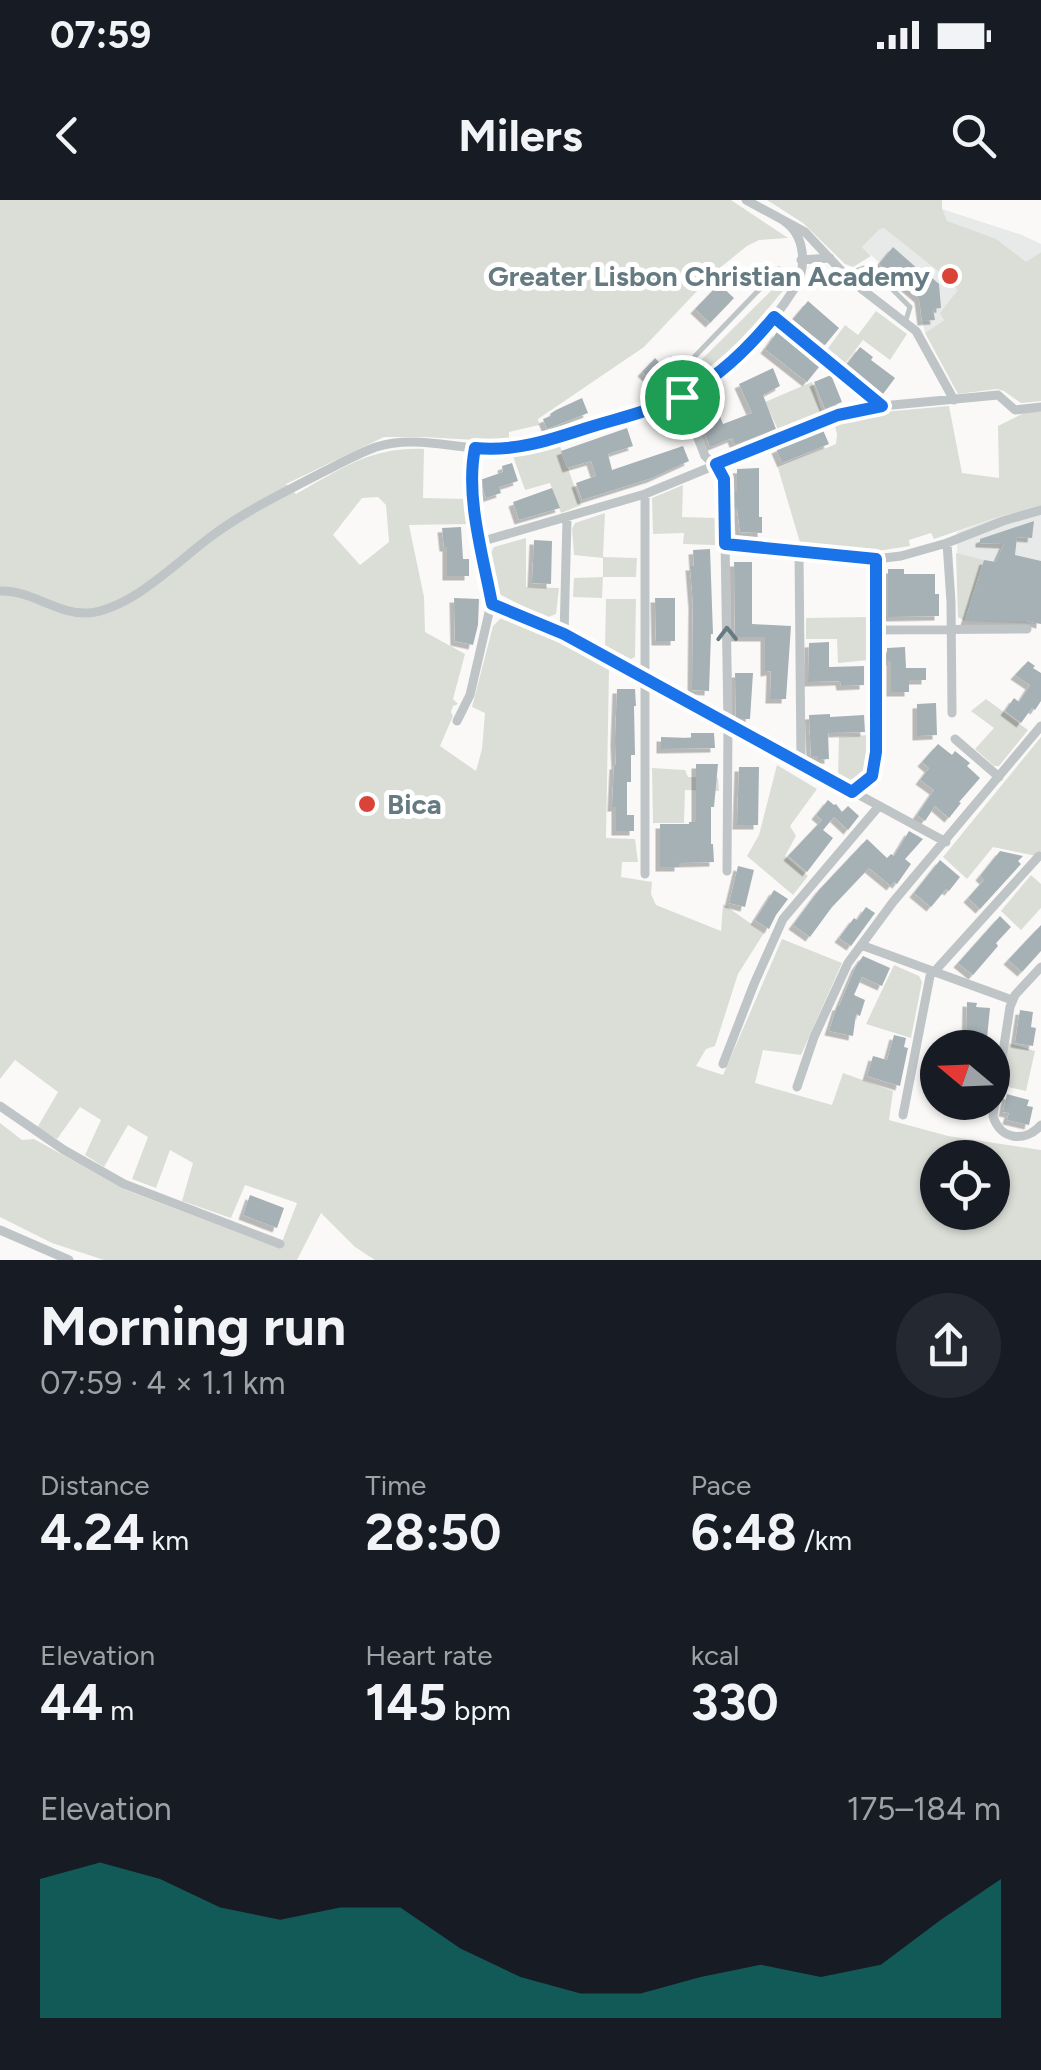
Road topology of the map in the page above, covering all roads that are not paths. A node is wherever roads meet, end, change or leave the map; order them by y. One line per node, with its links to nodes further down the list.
1 (746, 200): 2 (street)
2 (784, 220): 3 (street); 4 (street)
3 (830, 258): 4 (street); 6 (street)
4 (801, 260): 7 (street)
5 (780, 270): 9 (lane)
6 (846, 275): 8 (street); 8 (lane)
7 (774, 317): 9 (street); 11 (street)
8 (905, 323): 10 (street)
9 (682, 397): 13 (street); 14 (street)
10 (954, 400): 11 (street); 12 (street)
11 (882, 406): 14 (street)
12 (1041, 407)
13 (475, 448): 18 (street); 23 (street)
14 (716, 464): 15 (street); 20 (street)
15 (645, 494): 17 (street); 29 (street)
16 (1041, 510): 19 (street)
17 (567, 518): 18 (street); 28 (street)
18 (480, 542): 24 (street)
19 (947, 543): 22 (street); 25 (street)
20 (725, 544): 21 (street); 32 (street, one-way to 20)
21 (798, 552): 22 (street); 35 (street)
22 (876, 559): 27 (street)
23 (0, 590)
24 (492, 604): 28 (street); 31 (street)
25 (952, 629): 26 (street); 27 (street); 30 (street)
26 (1028, 629)
27 (876, 630): 37 (street)
28 (564, 634): 29 (street)
29 (644, 677): 32 (street); 42 (street)
30 (952, 713)
31 (458, 721)
32 (728, 722): 35 (street); 41 (street)
33 (1041, 726): 36 (street)
34 (955, 739): 36 (street)
35 (800, 763): 37 (street)
36 (999, 777): 39 (street)
37 (852, 792): 38 (street)
38 (879, 806): 39 (street); 47 (street)
39 (946, 842): 43 (street)
40 (1038, 856): 45 (street)
41 (727, 871)
42 (645, 874)
43 (861, 945): 45 (street); 48 (street)
44 (1041, 967): 46 (street)
45 (932, 971): 46 (street); 50 (street)
46 (1012, 1000): 51 (street)
47 (723, 1064)
48 (797, 1087)
49 (0, 1106): 53 (street)
50 (904, 1115)
51 (1041, 1125)
52 (0, 1230): 54 (street)
53 (280, 1244)
54 (70, 1260)

